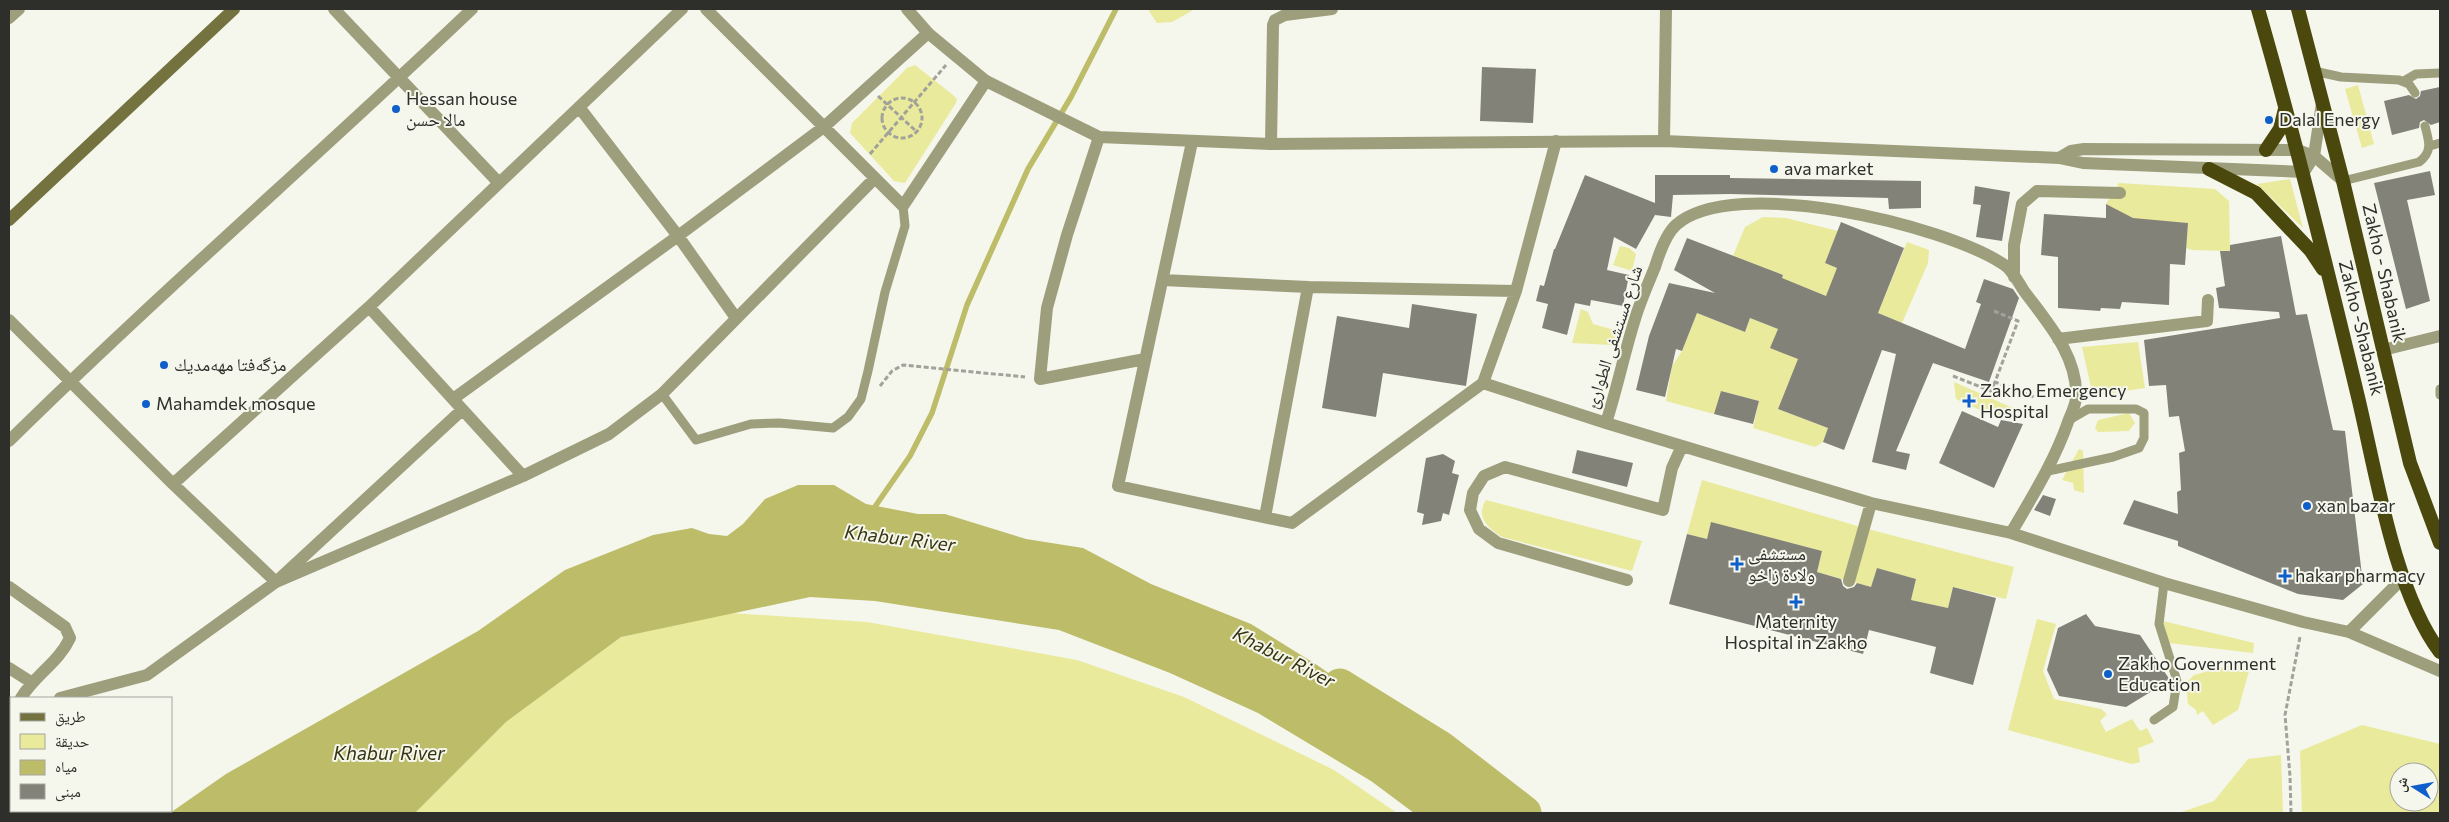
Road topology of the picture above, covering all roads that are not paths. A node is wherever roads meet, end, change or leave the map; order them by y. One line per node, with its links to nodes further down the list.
1 (19, 9): 12 (street)
2 (234, 9): 43 (main road)
3 (334, 9): 16 (street)
4 (472, 9): 16 (street)
5 (682, 9): 22 (street)
6 (706, 9): 23 (street)
7 (906, 9): 13 (street)
8 (1332, 9): 30 (street)
9 (1666, 9): 27 (street)
10 (2258, 9): 21 (highway, Zakho -Shabanik)
11 (2298, 9): 14 (highway, Zakho - Shabanik)
12 (9, 18)
13 (928, 34): 17 (street); 23 (street)
14 (2314, 71): 18 (lane); 20 (highway, Zakho - Shabanik)
15 (2440, 73): 18 (lane)
16 (400, 78): 40 (street); 58 (street)
17 (986, 81): 25 (street); 42 (street)
18 (2404, 81): 19 (lane)
19 (2415, 93)
20 (2322, 103): 34 (street); 39 (highway, Zakho - Shabanik)
21 (2286, 105): 32 (highway); 33 (highway, Zakho -Shabanik)
22 (579, 107): 40 (street); 44 (street)
23 (825, 126): 38 (street); 44 (street)
24 (2425, 126): 31 (lane)
25 (1099, 137): 28 (street); 57 (street)
26 (1556, 141): 27 (street); 30 (street); 49 (street)
27 (1664, 141): 35 (street)
28 (1192, 142): 30 (street); 47 (street)
29 (2440, 143): 31 (lane)
30 (1271, 144)
31 (2430, 146): 39 (lane)
32 (2266, 150): 33 (street); 35 (street)
33 (2298, 150): 34 (street); 37 (highway, Zakho -Shabanik)
34 (2314, 156): 37 (street); 39 (street)
35 (2059, 158): 36 (street)
36 (2209, 170): 37 (street); 46 (highway)
37 (2304, 172): 46 (highway, Zakho -Shabanik)
38 (875, 178): 42 (street); 52 (street)
39 (2343, 181): 56 (highway, Zakho - Shabanik)
40 (499, 183): 51 (street)
41 (2120, 193): 45 (street)
42 (903, 206): 61 (lane)
43 (9, 220)
44 (678, 236): 52 (street); 63 (street)
45 (2014, 277): 55 (street, شارع مستشفى الطوارئ); 66 (street, شارع مستشفى الطوارئ)
46 (2330, 278): 76 (highway, Zakho -Shabanik)
47 (1163, 280): 48 (street); 57 (street)
48 (1308, 286): 49 (street); 73 (street)
49 (1516, 291): 59 (street)
50 (2208, 300): 55 (street)
51 (369, 307): 63 (street); 71 (street)
52 (736, 318): 61 (street)
53 (9, 320): 58 (street)
54 (2440, 336): 56 (street)
55 (2058, 339): 65 (street, شارع مستشفى الطوارئ)
56 (2384, 350): 75 (highway, Zakho - Shabanik)
57 (1146, 359): 73 (street)
58 (70, 380): 67 (street); 71 (street)
59 (1483, 382): 66 (street); 73 (street)
60 (2440, 389): 62 (lane)
61 (662, 394): 70 (street)
62 (2440, 395)
63 (453, 399): 64 (street)
64 (462, 410): 70 (street); 79 (street)
65 (2069, 420): 69 (street, شارع مستشفى الطوارئ); 69 (lane)
66 (1606, 423): 68 (street)
67 (9, 441)
68 (1682, 446): 72 (street); 77 (street)
69 (2048, 471): 74 (street, شارع مستشفى الطوارئ)
70 (523, 476): 79 (street)
71 (173, 484): 79 (street)
72 (1871, 503): 74 (street); 78 (street)
73 (1265, 517)
74 (2011, 533): 80 (street)
75 (2440, 543)
76 (2404, 577): 82 (street); 83 (highway, Zakho -Shabanik)
77 (1627, 580)
78 (1849, 581)
79 (276, 582): 88 (street)
80 (2164, 583): 82 (street); 89 (lane)
81 (9, 587): 86 (street)
82 (2349, 632): 85 (street)
83 (2440, 652)
84 (9, 668): 86 (street)
85 (2440, 671)
86 (31, 682): 87 (street)
87 (22, 697)
88 (64, 697)
89 (2154, 720)

